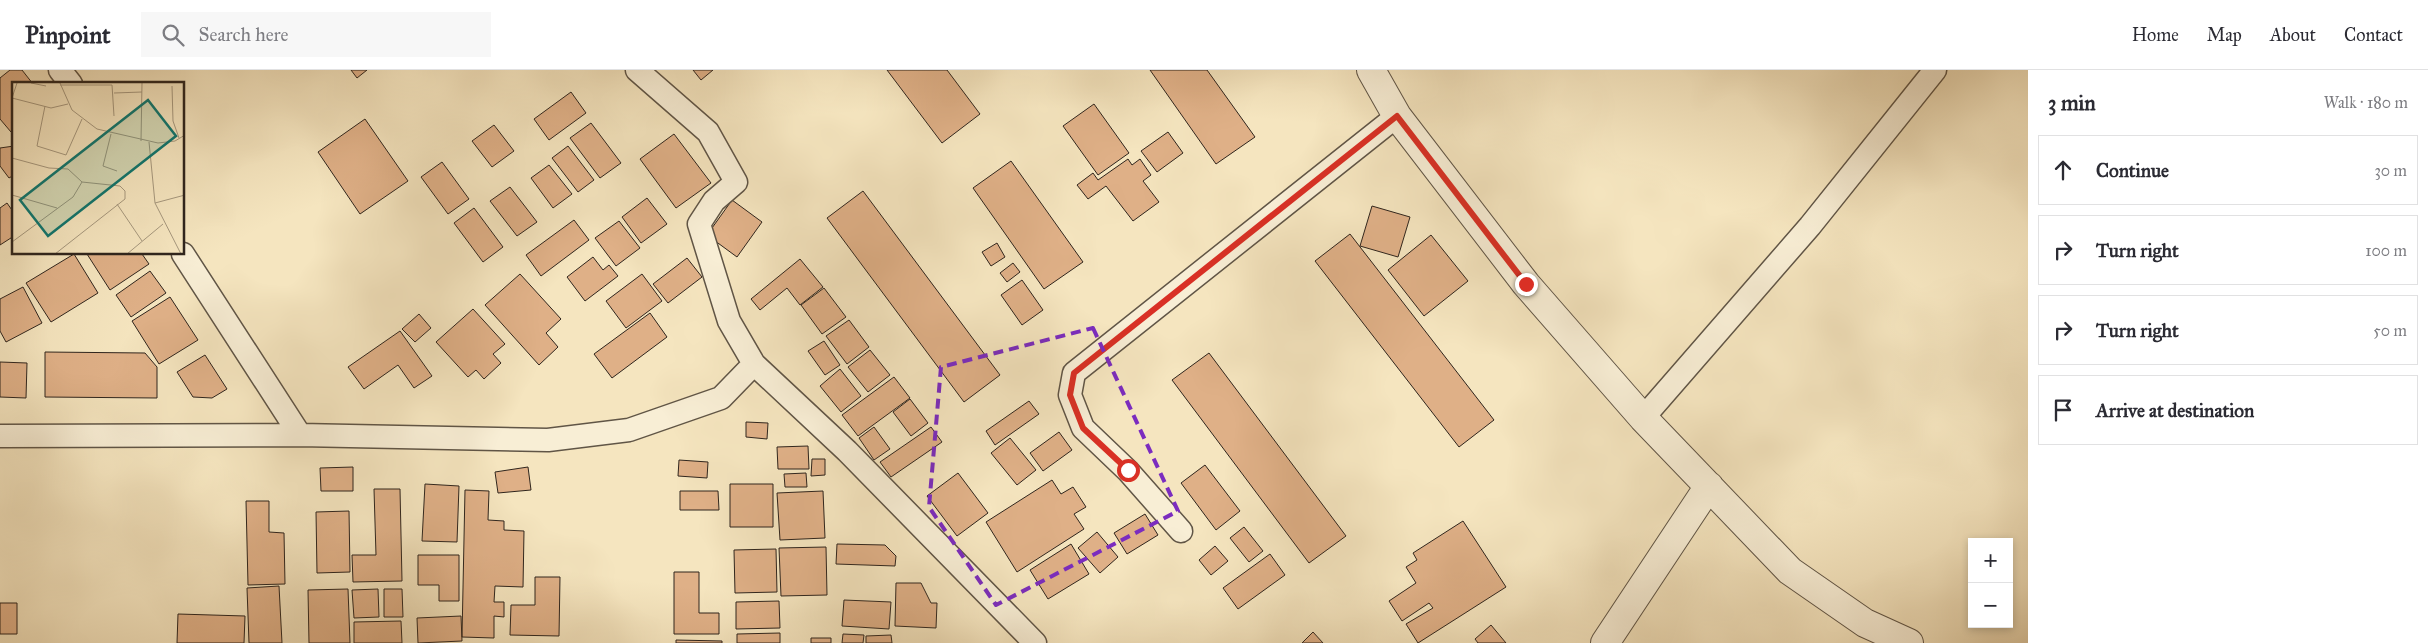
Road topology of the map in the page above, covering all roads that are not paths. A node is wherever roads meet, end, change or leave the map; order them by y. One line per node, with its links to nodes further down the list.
1 (60, 70): 5 (street)
2 (637, 70): 8 (street)
3 (1371, 70): 6 (street)
4 (1935, 70): 9 (street)
5 (69, 82)
6 (1397, 116): 9 (street); 13 (street)
7 (184, 255): 10 (street)
8 (754, 364): 10 (street); 14 (street)
9 (1643, 418): 12 (street)
10 (300, 434): 11 (street)
11 (0, 436)
12 (1709, 486): 15 (street); 16 (street)
13 (1181, 531)
14 (1035, 643)
15 (1605, 643)
16 (1909, 643)

